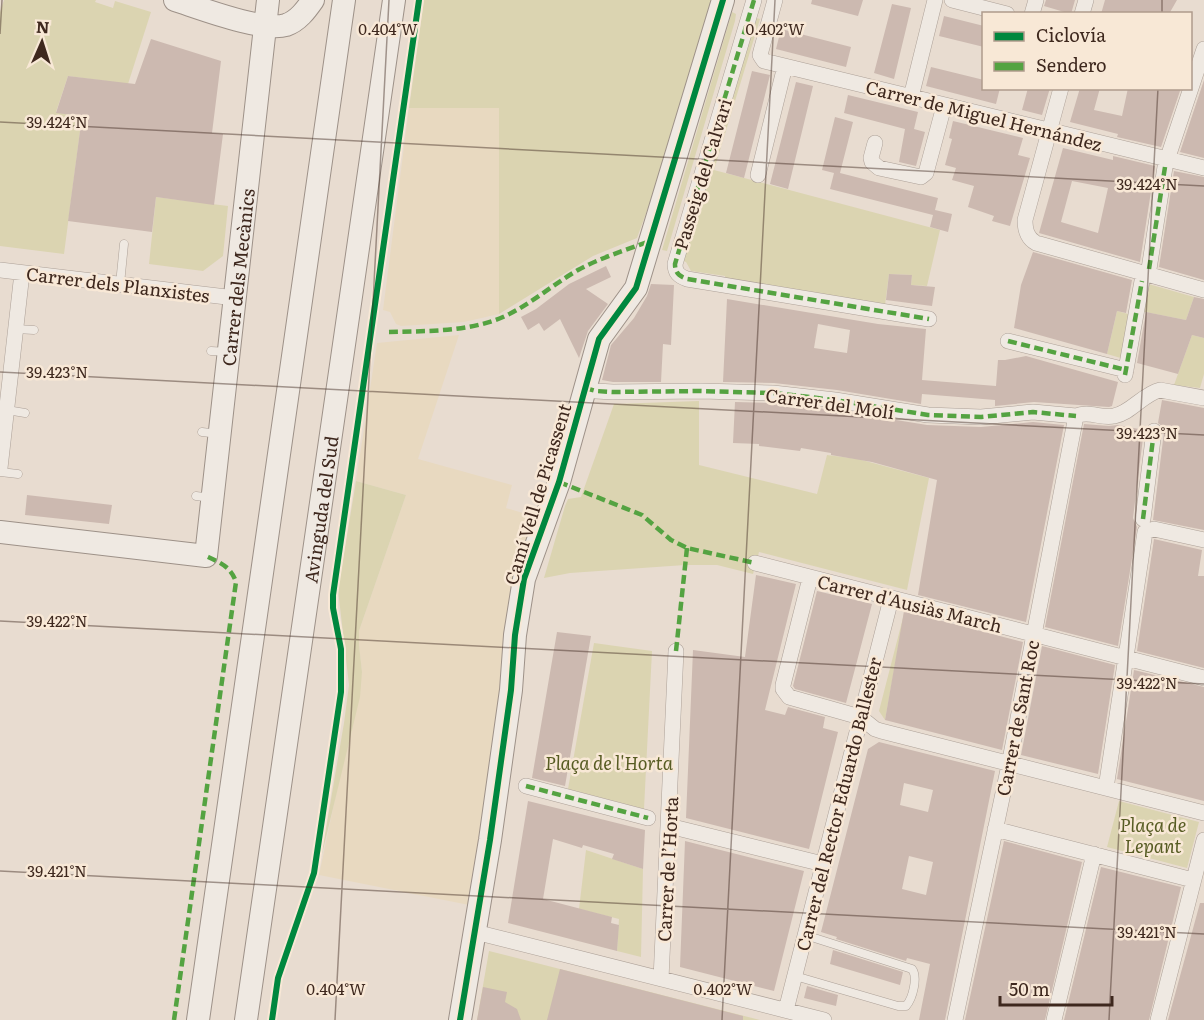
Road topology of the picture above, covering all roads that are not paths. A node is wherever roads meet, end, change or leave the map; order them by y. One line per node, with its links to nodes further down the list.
1 (177, 0): 12 (main road)
2 (344, 0): 71 (main road)
3 (394, 0): 72 (main road, Avinguda del Sud)
4 (723, 0): 35 (main road, Camí Vell de Picassent)
5 (754, 0): 31 (street, Passeig del Calvari)
6 (775, 0): 14 (street, Carrer de Miguel Hernández)
7 (935, 0): 18 (street)
8 (952, 0): 11 (street)
9 (268, 1): 10 (main road); 12 (main road, Carrer dels Mecànics)
10 (310, 5): 12 (main road)
11 (999, 12)
12 (266, 25): 30 (main road, Carrer dels Mecànics)
13 (1204, 50): 15 (street)
14 (785, 66): 18 (street, Carrer de Miguel Hernández); 24 (street)
15 (1192, 86)
16 (1060, 90): 20 (street)
17 (1191, 90): 22 (street)
18 (911, 97): 19 (street, Carrer de Miguel Hernández)
19 (944, 106): 20 (street, Carrer de Miguel Hernández); 21 (street)
20 (1049, 132): 22 (street, Carrer de Miguel Hernández); 29 (street)
21 (874, 143)
22 (1166, 163): 23 (street, Carrer de Miguel Hernández); 34 (street)
23 (1204, 168)
24 (758, 175)
25 (124, 244): 28 (lane)
26 (0, 270): 27 (street, Carrer dels Planxistes)
27 (22, 273): 28 (street, Carrer dels Planxistes); 32 (street)
28 (120, 284): 30 (street, Carrer dels Planxistes)
29 (1204, 290)
30 (235, 298): 44 (main road, Carrer dels Mecànics)
31 (929, 319)
32 (16, 328): 33 (lane); 37 (street)
33 (34, 330)
34 (1008, 341)
35 (585, 387): 39 (street, Carrer del Molí); 65 (main road, Camí Vell de Picassent)
36 (1204, 398): 39 (street, Carrer del Molí)
37 (7, 410): 38 (lane); 41 (street)
38 (25, 412)
39 (1076, 416): 49 (street, Carrer de Sant Roc)
40 (1154, 431): 43 (street)
41 (0, 470): 42 (lane)
42 (18, 474)
43 (1144, 526): 45 (street); 51 (street)
44 (0, 532)
45 (1204, 540)
46 (755, 563): 47 (street, Carrer d'Ausiàs March)
47 (810, 578): 48 (street, Carrer d'Ausiàs March); 53 (street)
48 (891, 598): 49 (street, Carrer d'Ausiàs March); 53 (street, Carrer del Rector Eduardo Ballester)
49 (1033, 635): 51 (street, Carrer d'Ausiàs March); 54 (street, Carrer de Sant Roc)
50 (676, 651): 59 (street, Carrer de l’Horta)
51 (1125, 658): 52 (street, Carrer d'Ausiàs March); 56 (street)
52 (1204, 678)
53 (860, 717): 54 (street); 63 (street, Carrer del Rector Eduardo Ballester)
54 (1009, 765): 56 (street); 60 (street, Carrer de Sant Roc)
55 (526, 786): 58 (street)
56 (1106, 788): 57 (street)
57 (1204, 813)
58 (648, 818)
59 (669, 826): 63 (street); 68 (street, Carrer de l’Horta)
60 (995, 830): 62 (street); 74 (street, Carrer de Sant Roc)
61 (1204, 840): 64 (street)
62 (1094, 854): 64 (street); 75 (street)
63 (823, 864): 66 (street, Carrer del Rector Eduardo Ballester)
64 (1193, 880): 76 (street)
65 (475, 932): 68 (street); 73 (main road, Camí Vell de Picassent)
66 (805, 935): 67 (street, Carrer del Rector Eduardo Ballester); 67 (lane)
67 (795, 976): 69 (street, Carrer del Rector Eduardo Ballester)
68 (661, 979): 69 (street)
69 (786, 1010): 70 (street)
70 (819, 1019)
71 (198, 1020)
72 (246, 1020)
73 (460, 1020)
74 (955, 1020)
75 (1054, 1020)
76 (1158, 1020)

